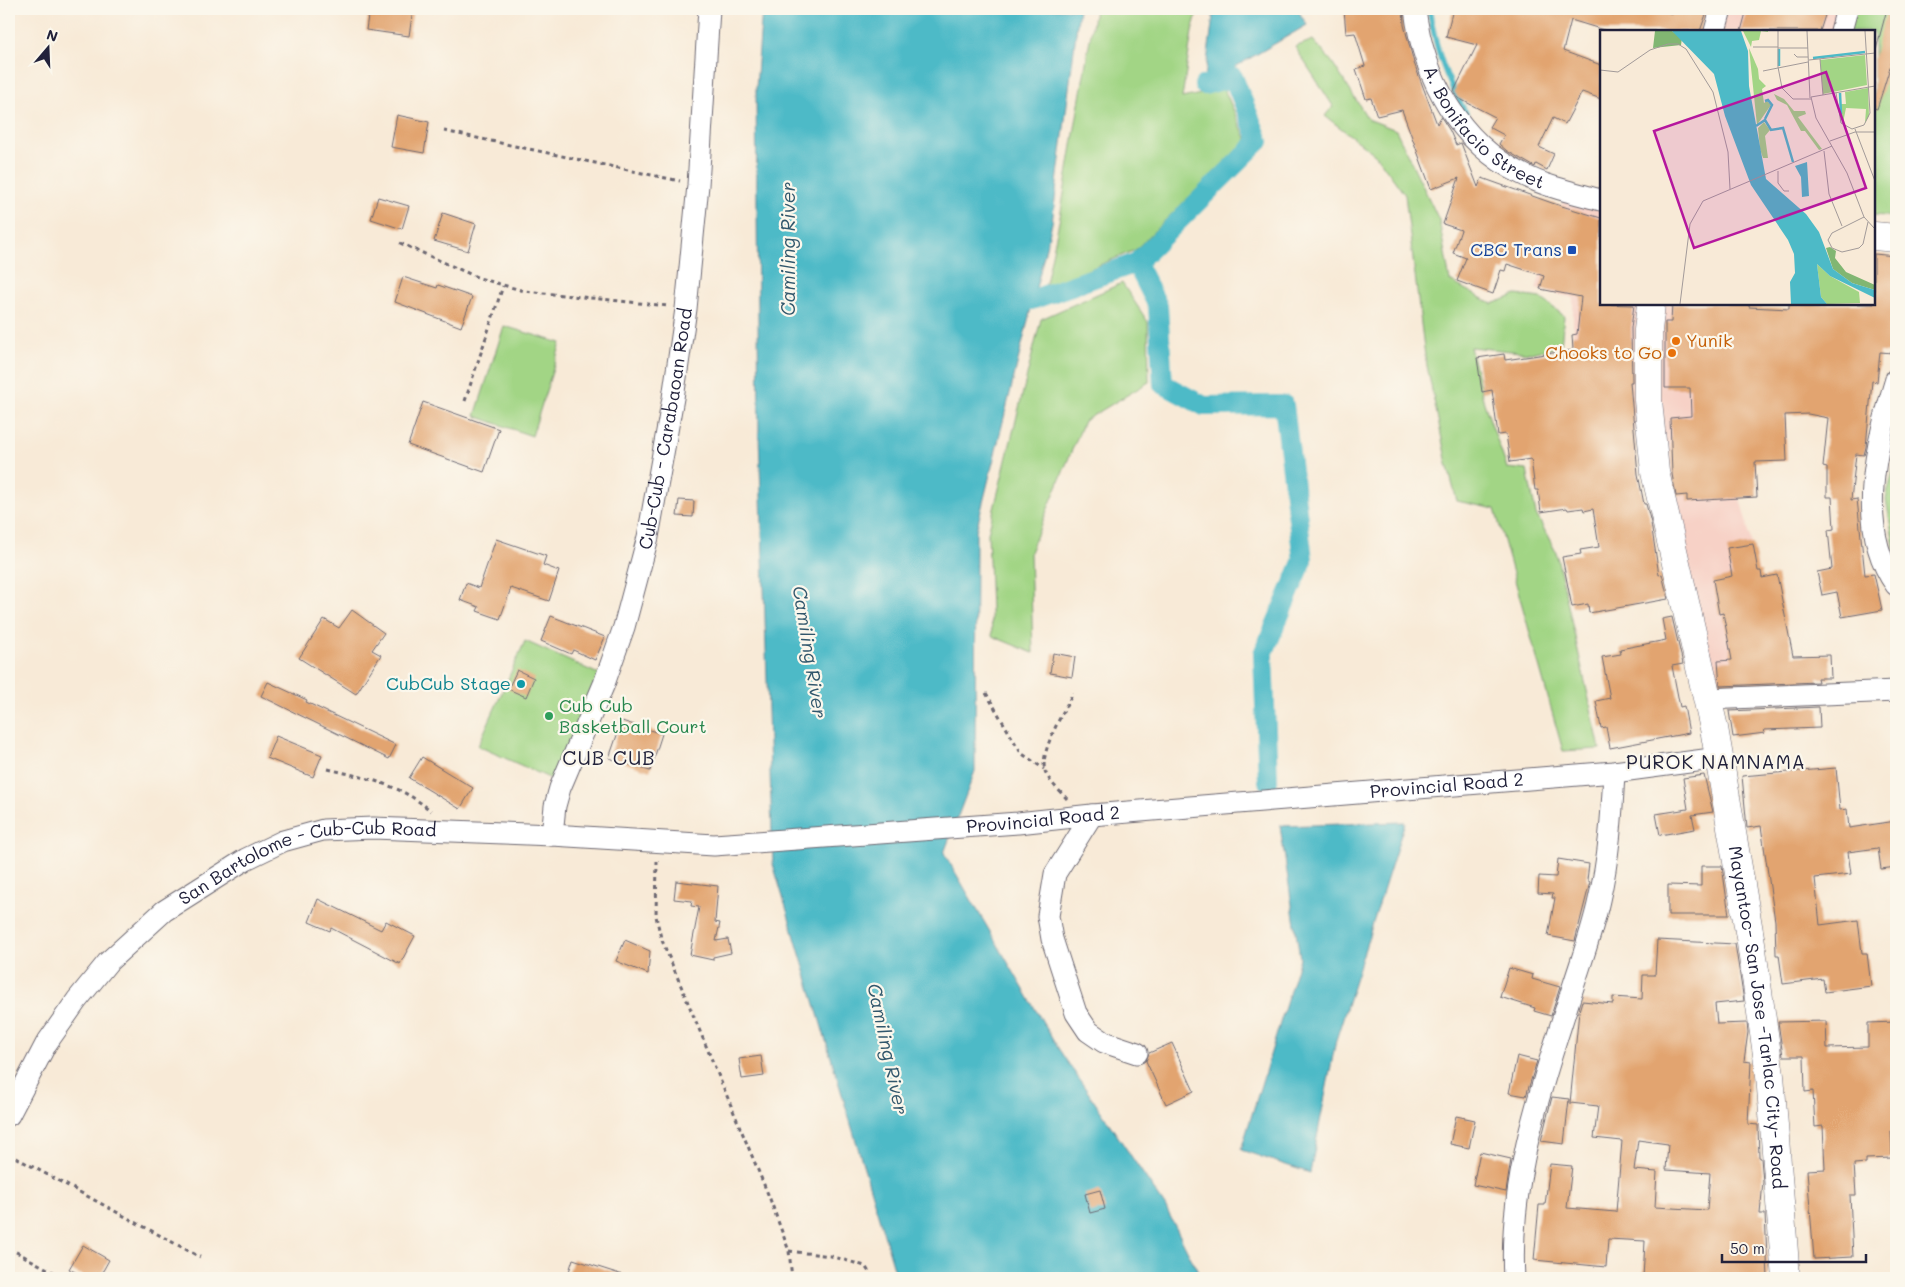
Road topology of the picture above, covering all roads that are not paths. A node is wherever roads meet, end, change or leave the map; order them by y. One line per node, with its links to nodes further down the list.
1 (709, 9): 20 (street, Cub-Cub - Carabaoan Road)
2 (1415, 9): 7 (street, A. Bonifacio Street)
3 (1721, 9): 5 (street)
4 (1847, 9): 6 (street)
5 (1715, 30)
6 (1841, 30)
7 (1600, 200)
8 (1875, 220): 9 (main road)
9 (1896, 222)
10 (1875, 236): 11 (main road)
11 (1896, 238)
12 (1651, 305): 16 (main road)
13 (1896, 379): 14 (street)
14 (1896, 585)
15 (1896, 691): 16 (street)
16 (1707, 698): 17 (main road)
17 (1719, 758): 18 (street, Provincial Road 2); 25 (main road, Mayantoc- San Jose -Tarlac City- Road)
18 (1614, 772): 19 (street, Provincial Road 2); 24 (street)
19 (1087, 815): 21 (street, Provincial Road 2); 22 (street)
20 (552, 835): 21 (street, San Bartolome - Cub-Cub Road); 23 (street, San Bartolome - Cub-Cub Road)
21 (714, 845)
22 (1138, 1052)
23 (9, 1115)
24 (1514, 1278)
25 (1786, 1278)

